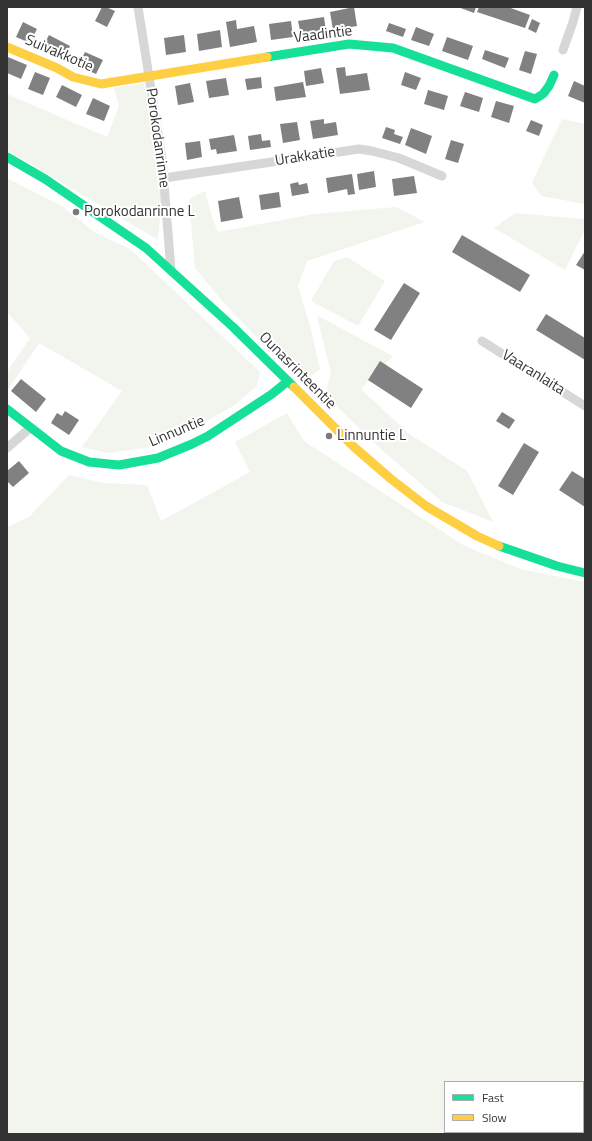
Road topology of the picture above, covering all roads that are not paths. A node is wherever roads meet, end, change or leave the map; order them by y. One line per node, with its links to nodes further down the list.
1 (138, 7): 6 (street, Porokodanrinne)
2 (577, 7): 3 (street); 5 (street)
3 (585, 10)
4 (7, 47): 6 (street, Suivakkotie)
5 (563, 50)
6 (148, 75): 7 (street, Vaadintie); 10 (street, Porokodanrinne)
7 (554, 75)
8 (7, 157): 11 (street, Ounasrinteentie)
9 (442, 176): 10 (street, Urakkatie)
10 (164, 178): 11 (street, Porokodanrinne)
11 (171, 270): 13 (street, Ounasrinteentie)
12 (482, 341): 14 (street, Vaaranlaita)
13 (288, 381): 16 (street, Linnuntie); 18 (street, Ounasrinteentie)
14 (585, 406)
15 (7, 409): 16 (street, Linnuntie)
16 (30, 428): 17 (street)
17 (7, 448)
18 (585, 573)

